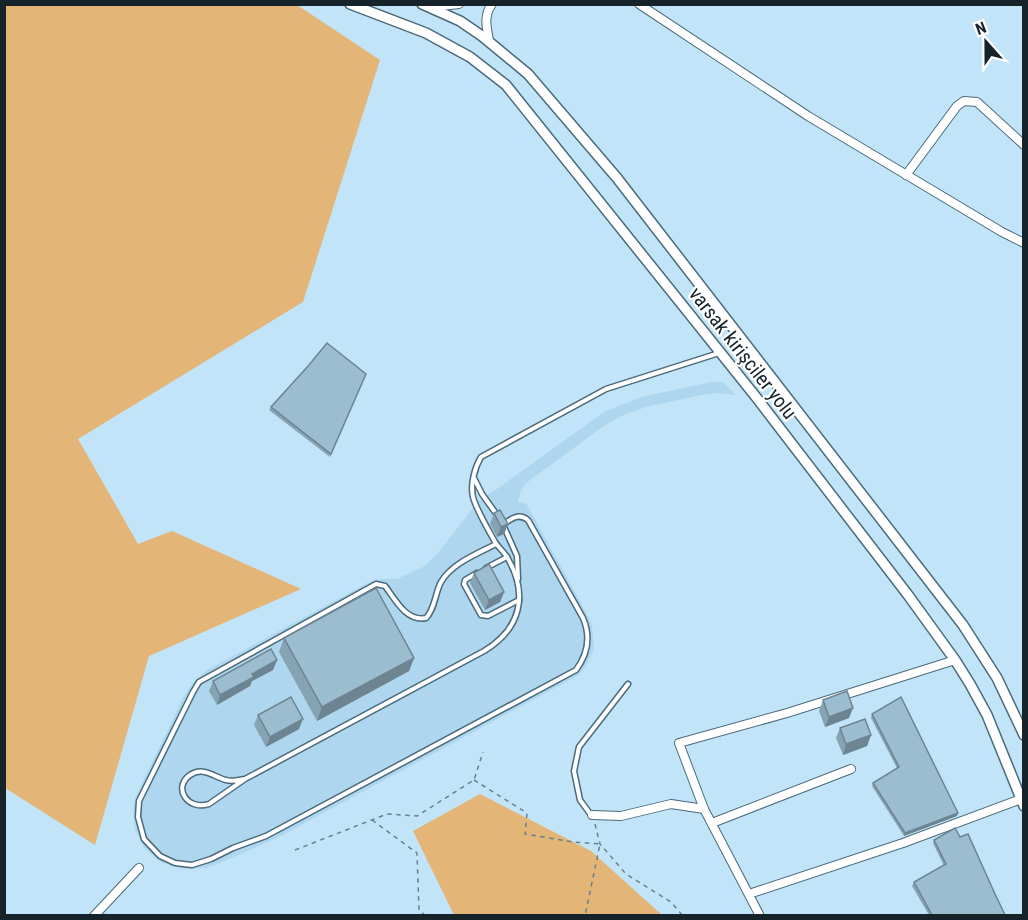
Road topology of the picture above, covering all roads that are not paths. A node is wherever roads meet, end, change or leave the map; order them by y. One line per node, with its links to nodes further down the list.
1 (350, 4): 11 (street, varsak kirişciler yolu)
2 (422, 4): 6 (street, varsak kirişciler yolu)
3 (459, 4): 6 (street)
4 (492, 4): 7 (street)
5 (639, 4): 9 (street)
6 (432, 8): 7 (street, varsak kirişciler yolu)
7 (489, 41): 20 (street, varsak kirişciler yolu)
8 (1023, 145): 9 (street)
9 (906, 175): 10 (street)
10 (1023, 243)
11 (720, 352): 12 (lane); 18 (street, varsak kirişciler yolu)
12 (474, 478): 13 (lane); 14 (lane)
13 (503, 525): 14 (lane); 16 (lane)
14 (496, 544): 15 (lane)
15 (507, 557): 16 (lane); 17 (lane)
16 (518, 583): 17 (lane)
17 (519, 600): 23 (lane)
18 (955, 660): 24 (street, varsak kirişciler yolu); 25 (street)
19 (628, 684): 26 (lane)
20 (1020, 717): 21 (street, varsak kirişciler yolu)
21 (1023, 735)
22 (850, 769): 27 (street)
23 (245, 779): 23 (lane)
24 (1022, 802): 29 (street)
25 (704, 809): 26 (street); 27 (street)
26 (592, 815)
27 (712, 823): 29 (street)
28 (139, 868): 30 (street)
29 (749, 894): 31 (street)
30 (94, 915)
31 (760, 915)

